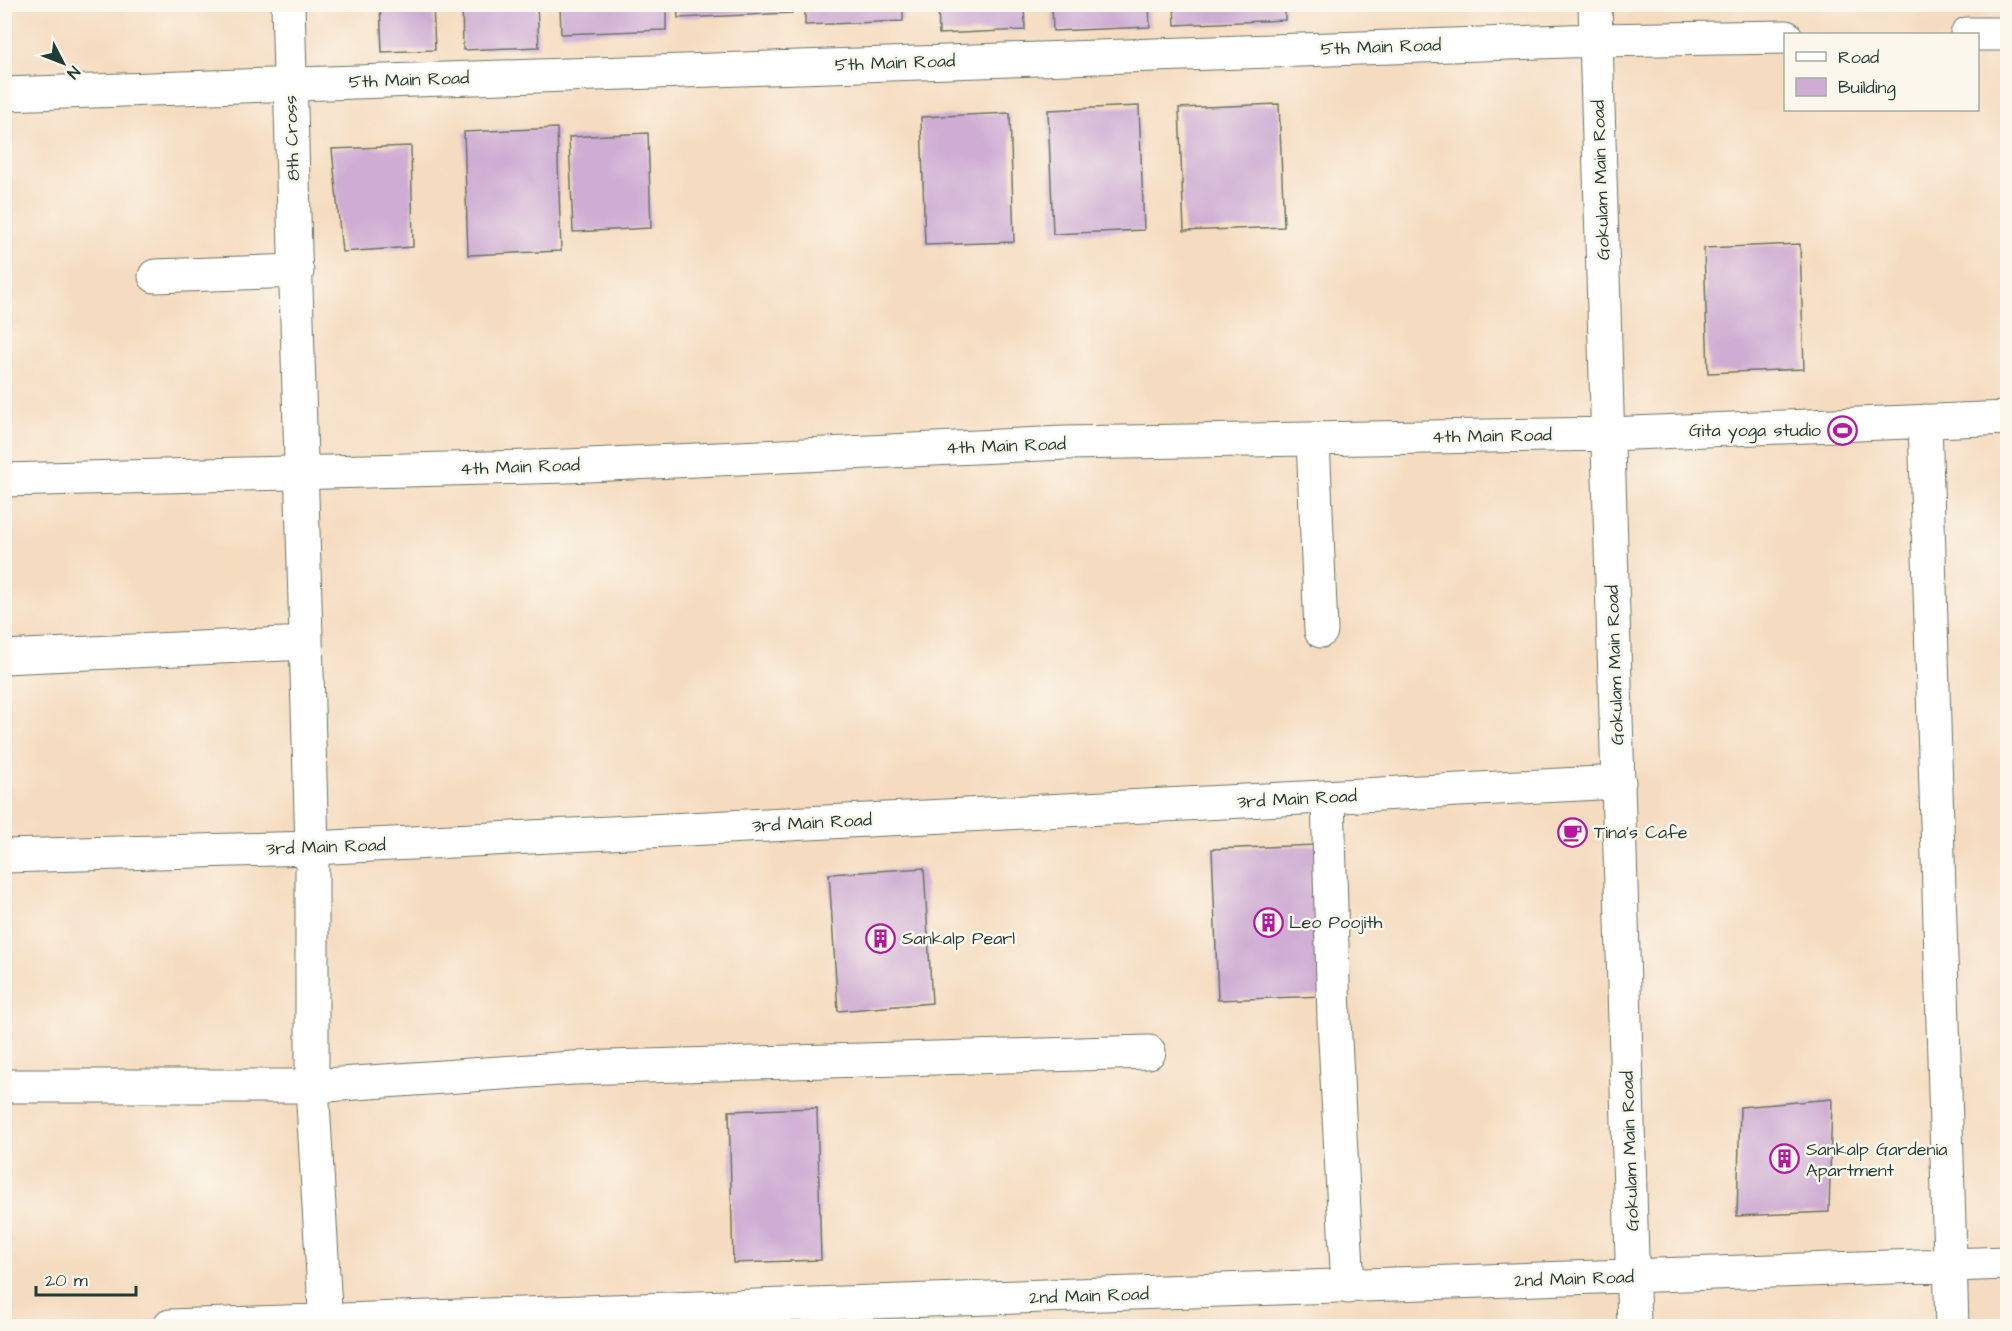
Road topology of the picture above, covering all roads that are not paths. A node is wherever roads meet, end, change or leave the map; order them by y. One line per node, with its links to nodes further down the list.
1 (288, 4): 7 (street, 8th Cross)
2 (1595, 4): 6 (street, Gokulam Main Road)
3 (1979, 34): 4 (street)
4 (2007, 34)
5 (1784, 37): 6 (street, 5th Main Road)
6 (1596, 40): 7 (street, 5th Main Road); 13 (street, Gokulam Main Road)
7 (290, 84): 8 (street, 5th Main Road); 9 (street, 8th Cross)
8 (4, 94)
9 (297, 271): 10 (street); 15 (street, 8th Cross)
10 (155, 276)
11 (2007, 418): 12 (street, 4th Main Road)
12 (1925, 421): 13 (street, 4th Main Road); 28 (street)
13 (1608, 434): 14 (street, 4th Main Road); 20 (street, Gokulam Main Road)
14 (1313, 439): 15 (street, 4th Main Road); 17 (street)
15 (301, 473): 16 (street, 4th Main Road); 18 (street, 8th Cross)
16 (4, 480)
17 (1321, 631)
18 (306, 643): 19 (street); 22 (street, 8th Cross)
19 (4, 657)
20 (1618, 782): 21 (street, 3rd Main Road); 29 (street, Gokulam Main Road)
21 (1328, 797): 22 (street, 3rd Main Road); 30 (street)
22 (312, 848): 23 (street, 3rd Main Road); 26 (street, 8th Cross)
23 (4, 856)
24 (1149, 1052): 26 (street)
25 (4, 1086): 26 (street)
26 (312, 1086): 31 (street, 8th Cross)
27 (2007, 1263): 28 (street, 2nd Main Road)
28 (1950, 1266): 29 (street, 2nd Main Road); 34 (street)
29 (1634, 1277): 30 (street, 2nd Main Road); 33 (street, Gokulam Main Road)
30 (1348, 1287): 31 (street, 2nd Main Road)
31 (326, 1324): 32 (street, 2nd Main Road)
32 (170, 1326)
33 (1634, 1326)
34 (1952, 1326)

